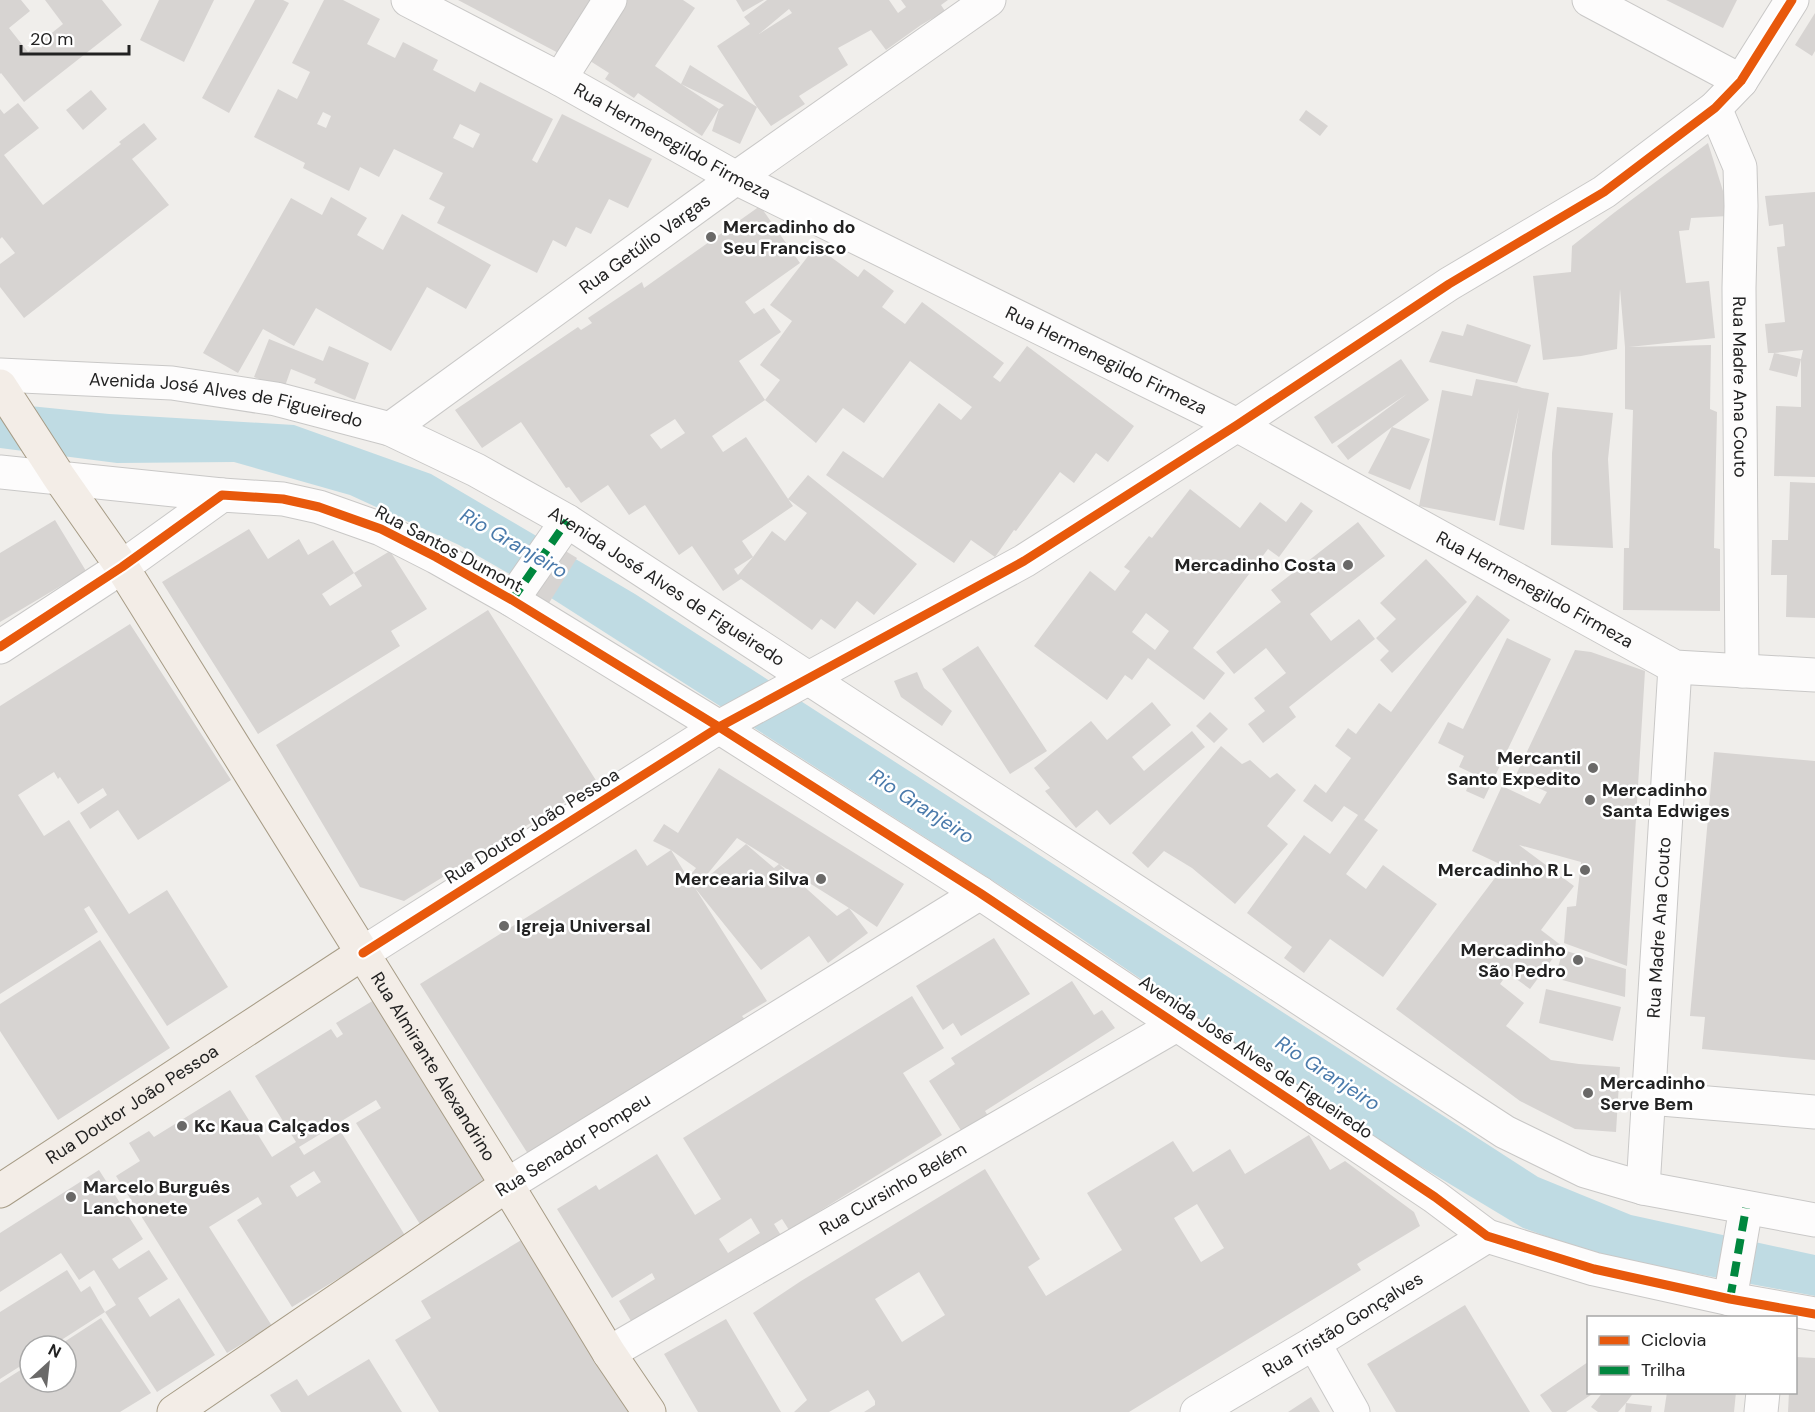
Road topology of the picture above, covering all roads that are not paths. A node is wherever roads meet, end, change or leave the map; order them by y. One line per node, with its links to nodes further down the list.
1 (408, 0): 6 (street, Rua Hermenegildo Firmeza)
2 (610, 0): 6 (street)
3 (989, 0): 9 (street, Rua Getúlio Vargas)
4 (1589, 0): 7 (street)
5 (1792, 0): 7 (street, Rua Doutor João Pessoa)
6 (560, 79): 9 (street, Rua Hermenegildo Firmeza)
7 (1741, 81): 8 (street, Rua Doutor João Pessoa)
8 (1715, 108): 12 (street, Rua Doutor João Pessoa); 22 (street, Rua Madre Ana Couto)
9 (736, 178): 12 (street, Rua Hermenegildo Firmeza); 13 (street, Rua Getúlio Vargas)
10 (0, 375): 13 (street, Avenida José Alves de Figueiredo)
11 (0, 386): 15 (main road, Rua Almirante Alexandrino)
12 (1238, 425): 21 (street, Rua Hermenegildo Firmeza); 24 (street, Rua Doutor João Pessoa)
13 (390, 429): 17 (street, Avenida José Alves de Figueiredo)
14 (0, 472): 15 (street)
15 (59, 477): 16 (street); 18 (main road, Rua Almirante Alexandrino)
16 (222, 495): 18 (street); 19 (street, Rua Santos Dumont)
17 (562, 528): 19 (street); 24 (street, Avenida José Alves de Figueiredo)
18 (122, 567): 20 (street); 27 (main road, Rua Almirante Alexandrino)
19 (516, 595): 25 (street, Rua Santos Dumont)
20 (0, 647)
21 (1675, 667): 22 (street, Rua Hermenegildo Firmeza); 29 (street, Rua Madre Ana Couto)
22 (1742, 671): 23 (street, Rua Hermenegildo Firmeza)
23 (1815, 675)
24 (801, 682): 25 (street, Rua Doutor João Pessoa); 32 (street, Avenida José Alves de Figueiredo)
25 (724, 724): 26 (street, Avenida José Alves de Figueiredo); 27 (street, Rua Doutor João Pessoa)
26 (980, 893): 28 (street, Avenida José Alves de Figueiredo); 31 (street, Rua Senador Pompeu)
27 (363, 953): 31 (main road, Rua Almirante Alexandrino); 33 (main road, Rua Doutor João Pessoa)
28 (1178, 1024): 36 (street, Avenida José Alves de Figueiredo); 41 (street, Rua Cursinho Belém)
29 (1649, 1098): 30 (street); 32 (street, Rua Madre Ana Couto)
30 (1815, 1112)
31 (507, 1185): 41 (main road, Rua Almirante Alexandrino); 43 (main road, Rua Senador Pompeu)
32 (1643, 1188): 34 (street, Avenida José Alves de Figueiredo)
33 (0, 1191)
34 (1746, 1208): 35 (street, Avenida José Alves de Figueiredo); 37 (street)
35 (1815, 1220)
36 (1487, 1236): 37 (street, Avenida José Alves de Figueiredo); 40 (street, Rua Tristão Gonçalves)
37 (1730, 1299): 38 (street, Avenida José Alves de Figueiredo)
38 (1772, 1312): 39 (street, Avenida José Alves de Figueiredo)
39 (1815, 1314)
40 (1314, 1343): 45 (street, Rua Tristão Gonçalves); 46 (street)
41 (609, 1353): 44 (main road, Rua Almirante Alexandrino)
42 (1763, 1394): 47 (street)
43 (174, 1412)
44 (649, 1412)
45 (1197, 1412)
46 (1353, 1412)
47 (1761, 1412)

